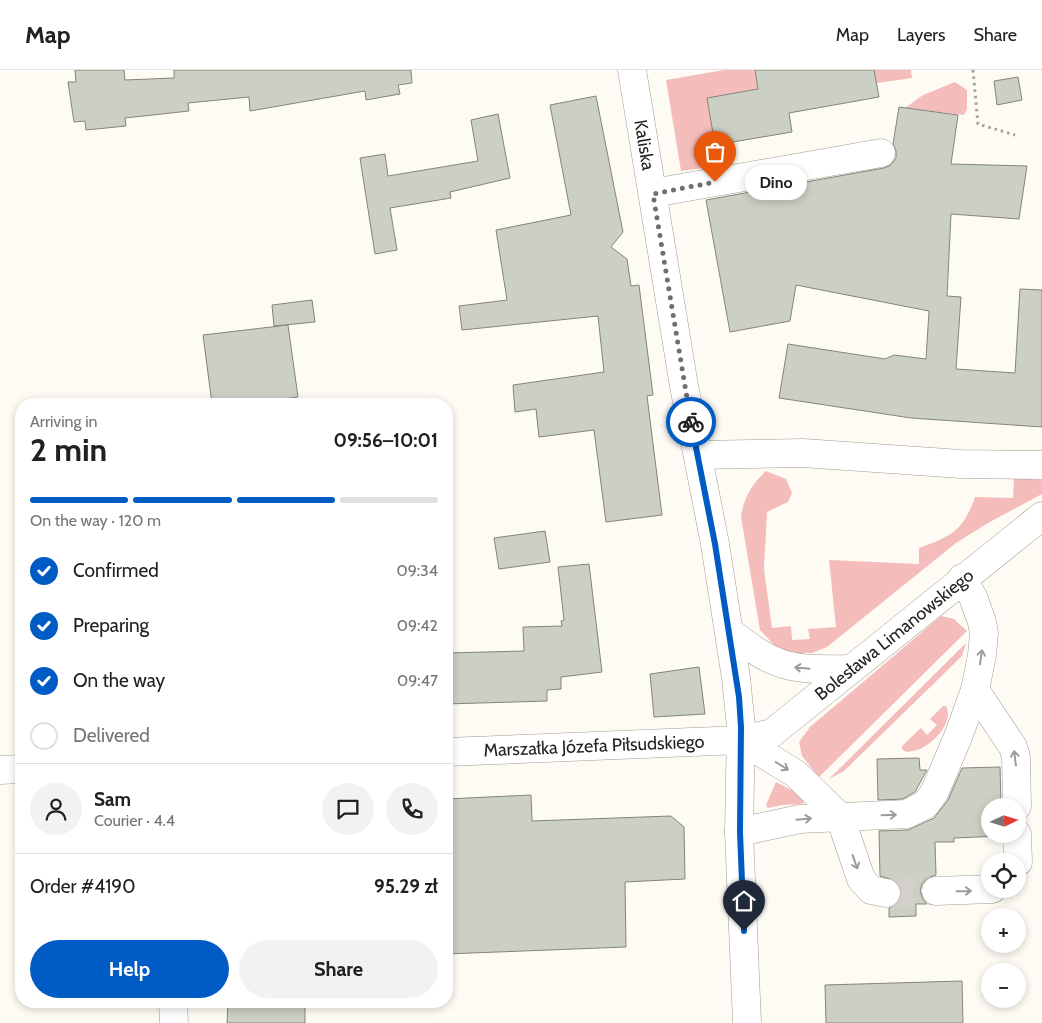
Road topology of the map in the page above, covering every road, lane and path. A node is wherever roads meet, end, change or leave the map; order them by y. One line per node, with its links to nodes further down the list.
1 (632, 70): 5 (street, Kaliska)
2 (973, 70): 3 (path)
3 (1015, 135)
4 (881, 152): 5 (street)
5 (653, 194): 6 (street, Kaliska)
6 (698, 455): 7 (street); 11 (street, Kaliska)
7 (1042, 465)
8 (1042, 516): 9 (street); 10 (street, Bolesława Limanowskiego)
9 (1042, 524)
10 (962, 578): 12 (street, Bolesława Limanowskiego); 13 (street, one-way to 10)
11 (729, 631): 12 (street, one-way to 11); 14 (street, Kaliska)
12 (850, 669): 14 (street, Bolesława Limanowskiego)
13 (975, 690): 18 (street, one-way to 13); 19 (street, one-way to 13)
14 (741, 740): 15 (street, Marszałka Józefa Piłsudskiego); 19 (street, one-way to 19); 20 (street, Kaliska)
15 (453, 752)
16 (0, 770): 17 (street)
17 (15, 770)
18 (1017, 798)
19 (840, 817): 20 (street, one-way to 19); 23 (street, one-way to 23)
20 (740, 832): 26 (street, Kaliska)
21 (981, 889): 22 (street, one-way to 21)
22 (936, 891)
23 (886, 893)
24 (173, 1008): 25 (street)
25 (174, 1023)
26 (747, 1023)

